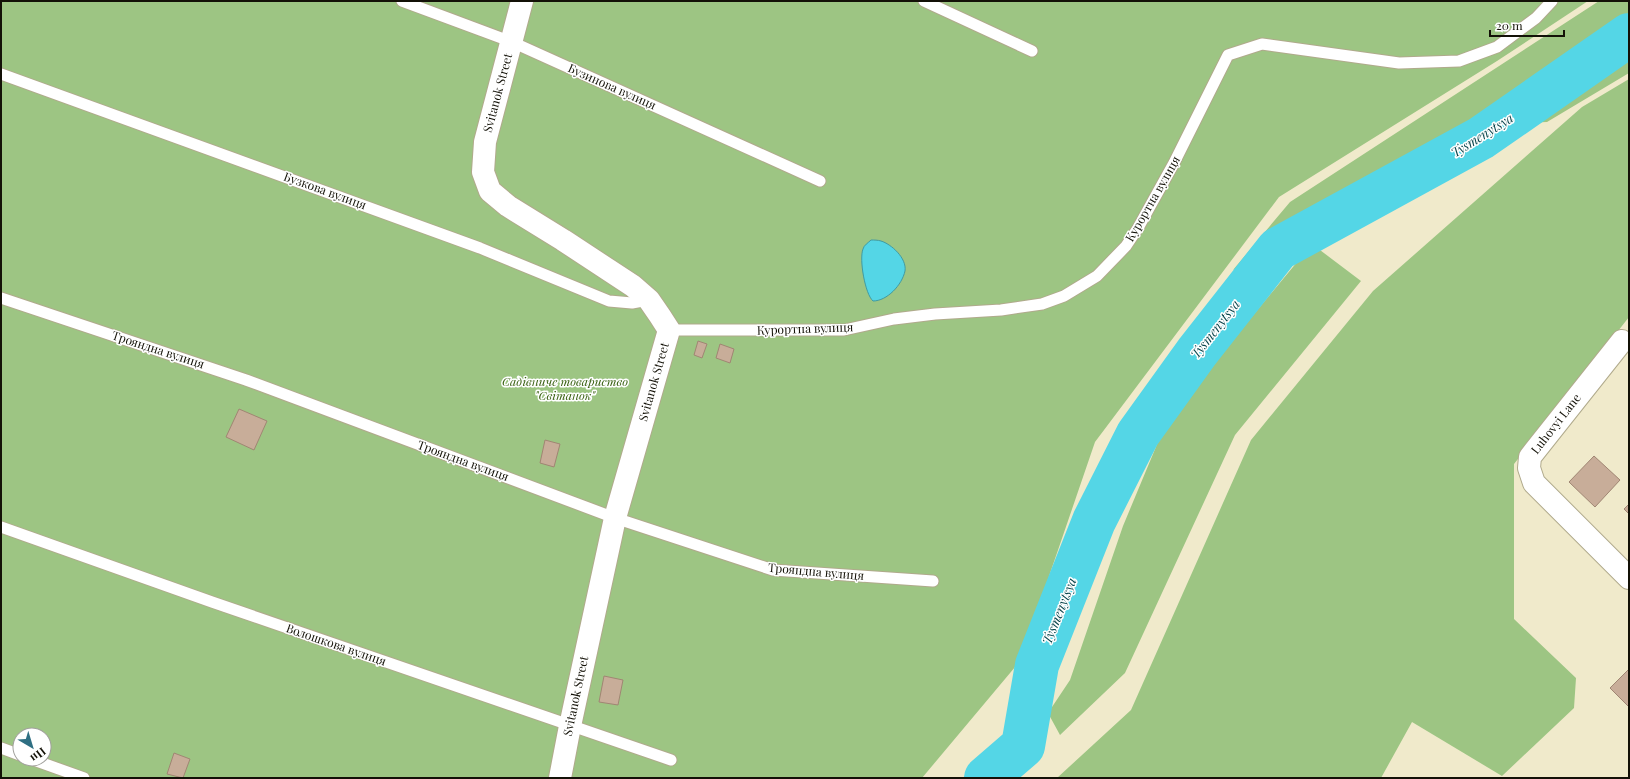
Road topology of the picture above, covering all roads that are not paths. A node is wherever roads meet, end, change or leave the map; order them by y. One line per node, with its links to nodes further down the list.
1 (402, 1): 5 (lane, Бузинова вулиця)
2 (522, 1): 5 (street, Svitanok Street)
3 (924, 1): 6 (lane)
4 (1552, 1): 11 (lane, Курортна вулиця)
5 (512, 42): 8 (lane, Бузинова вулиця); 10 (street, Svitanok Street)
6 (1032, 51)
7 (1, 74): 10 (lane, Бузкова вулиця)
8 (820, 181)
9 (1, 298): 13 (lane, Трояндна вулиця)
10 (649, 300): 11 (street, Svitanok Street)
11 (669, 330): 13 (street, Svitanok Street)
12 (1625, 336): 15 (street, Luhovyi Lane)
13 (615, 518): 16 (lane, Трояндна вулиця); 17 (street, Svitanok Street)
14 (1, 527): 17 (lane, Волошкова вулиця)
15 (1629, 578)
16 (933, 581)
17 (570, 726): 20 (lane, Волошкова вулиця); 23 (street, Svitanok Street)
18 (1, 748): 19 (lane)
19 (12, 752)
20 (671, 760)
21 (52, 767): 22 (lane)
22 (84, 778)
23 (560, 778)

